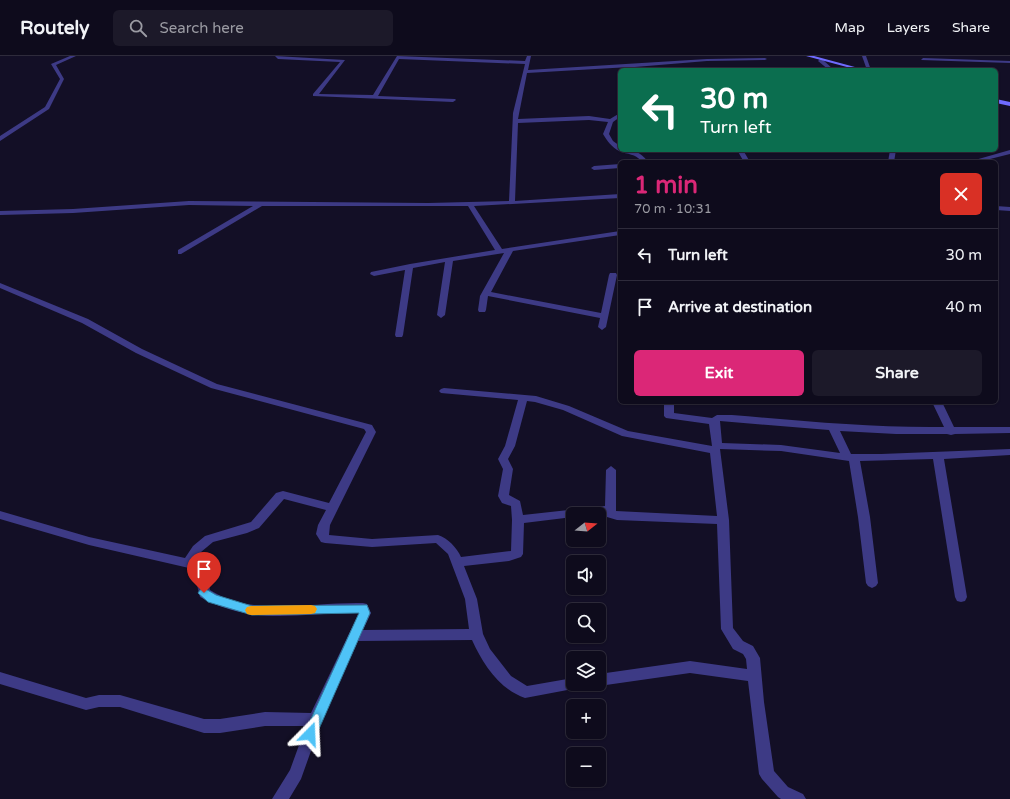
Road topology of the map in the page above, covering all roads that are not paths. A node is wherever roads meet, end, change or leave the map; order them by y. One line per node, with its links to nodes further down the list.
1 (74, 56): 25 (street)
2 (277, 56): 18 (street)
3 (529, 56): 11 (street)
4 (808, 56): 9 (main road)
5 (864, 56): 15 (street)
6 (398, 57): 11 (street); 18 (street)
7 (764, 59): 12 (street)
8 (923, 59): 10 (street)
9 (820, 60): 13 (street); 14 (main road)
10 (1010, 62)
11 (528, 63): 17 (street)
12 (633, 68)
13 (830, 68)
14 (855, 68)
15 (868, 68)
16 (618, 69): 17 (street)
17 (526, 72): 23 (street)
18 (375, 97): 19 (street)
19 (453, 100)
20 (998, 101): 21 (main road)
21 (1010, 104)
22 (618, 116): 24 (street)
23 (516, 121): 24 (street); 34 (street)
24 (611, 121): 26 (street)
25 (0, 139)
26 (618, 147)
27 (631, 152): 29 (street)
28 (1010, 152): 30 (street)
29 (644, 160)
30 (979, 160)
31 (618, 166): 32 (street)
32 (594, 168)
33 (618, 196): 34 (street)
34 (512, 202): 36 (street)
35 (260, 204): 36 (street); 39 (street); 42 (street)
36 (469, 204): 43 (street)
37 (998, 208): 38 (street)
38 (1010, 210)
39 (0, 213)
40 (618, 232): 41 (street)
41 (509, 251): 43 (street); 49 (street)
42 (181, 252)
43 (500, 252): 44 (street)
44 (449, 259): 45 (street); 51 (street)
45 (410, 266): 46 (street); 54 (street)
46 (374, 274)
47 (613, 275): 52 (street)
48 (0, 285): 68 (street)
49 (486, 293): 50 (street); 52 (street)
50 (482, 310)
51 (441, 315)
52 (604, 316): 53 (street)
53 (602, 327)
54 (399, 335)
55 (444, 391): 56 (street)
56 (523, 398): 63 (street); 71 (street)
57 (669, 404): 59 (street)
58 (938, 404): 62 (street)
59 (714, 423): 61 (street); 63 (street)
60 (1010, 430): 62 (street)
61 (835, 431): 62 (street); 65 (street)
62 (951, 432)
63 (716, 446): 65 (street); 72 (street)
64 (1010, 452): 66 (street)
65 (849, 456): 66 (street); 75 (street)
66 (938, 456): 76 (street)
67 (611, 470): 69 (street)
68 (332, 508): 73 (street); 74 (street)
69 (610, 509): 71 (street); 72 (street)
70 (0, 515): 74 (street)
71 (518, 520): 73 (street)
72 (723, 520): 79 (street)
73 (457, 562): 77 (street)
74 (188, 563): 78 (street)
75 (872, 583)
76 (961, 597)
77 (476, 634): 78 (street); 82 (street)
78 (354, 636): 83 (street)
79 (755, 676): 81 (street); 85 (street)
80 (0, 678): 83 (street)
81 (606, 679)
82 (566, 685)
83 (315, 720): 84 (street)
84 (280, 799)
85 (798, 799)

